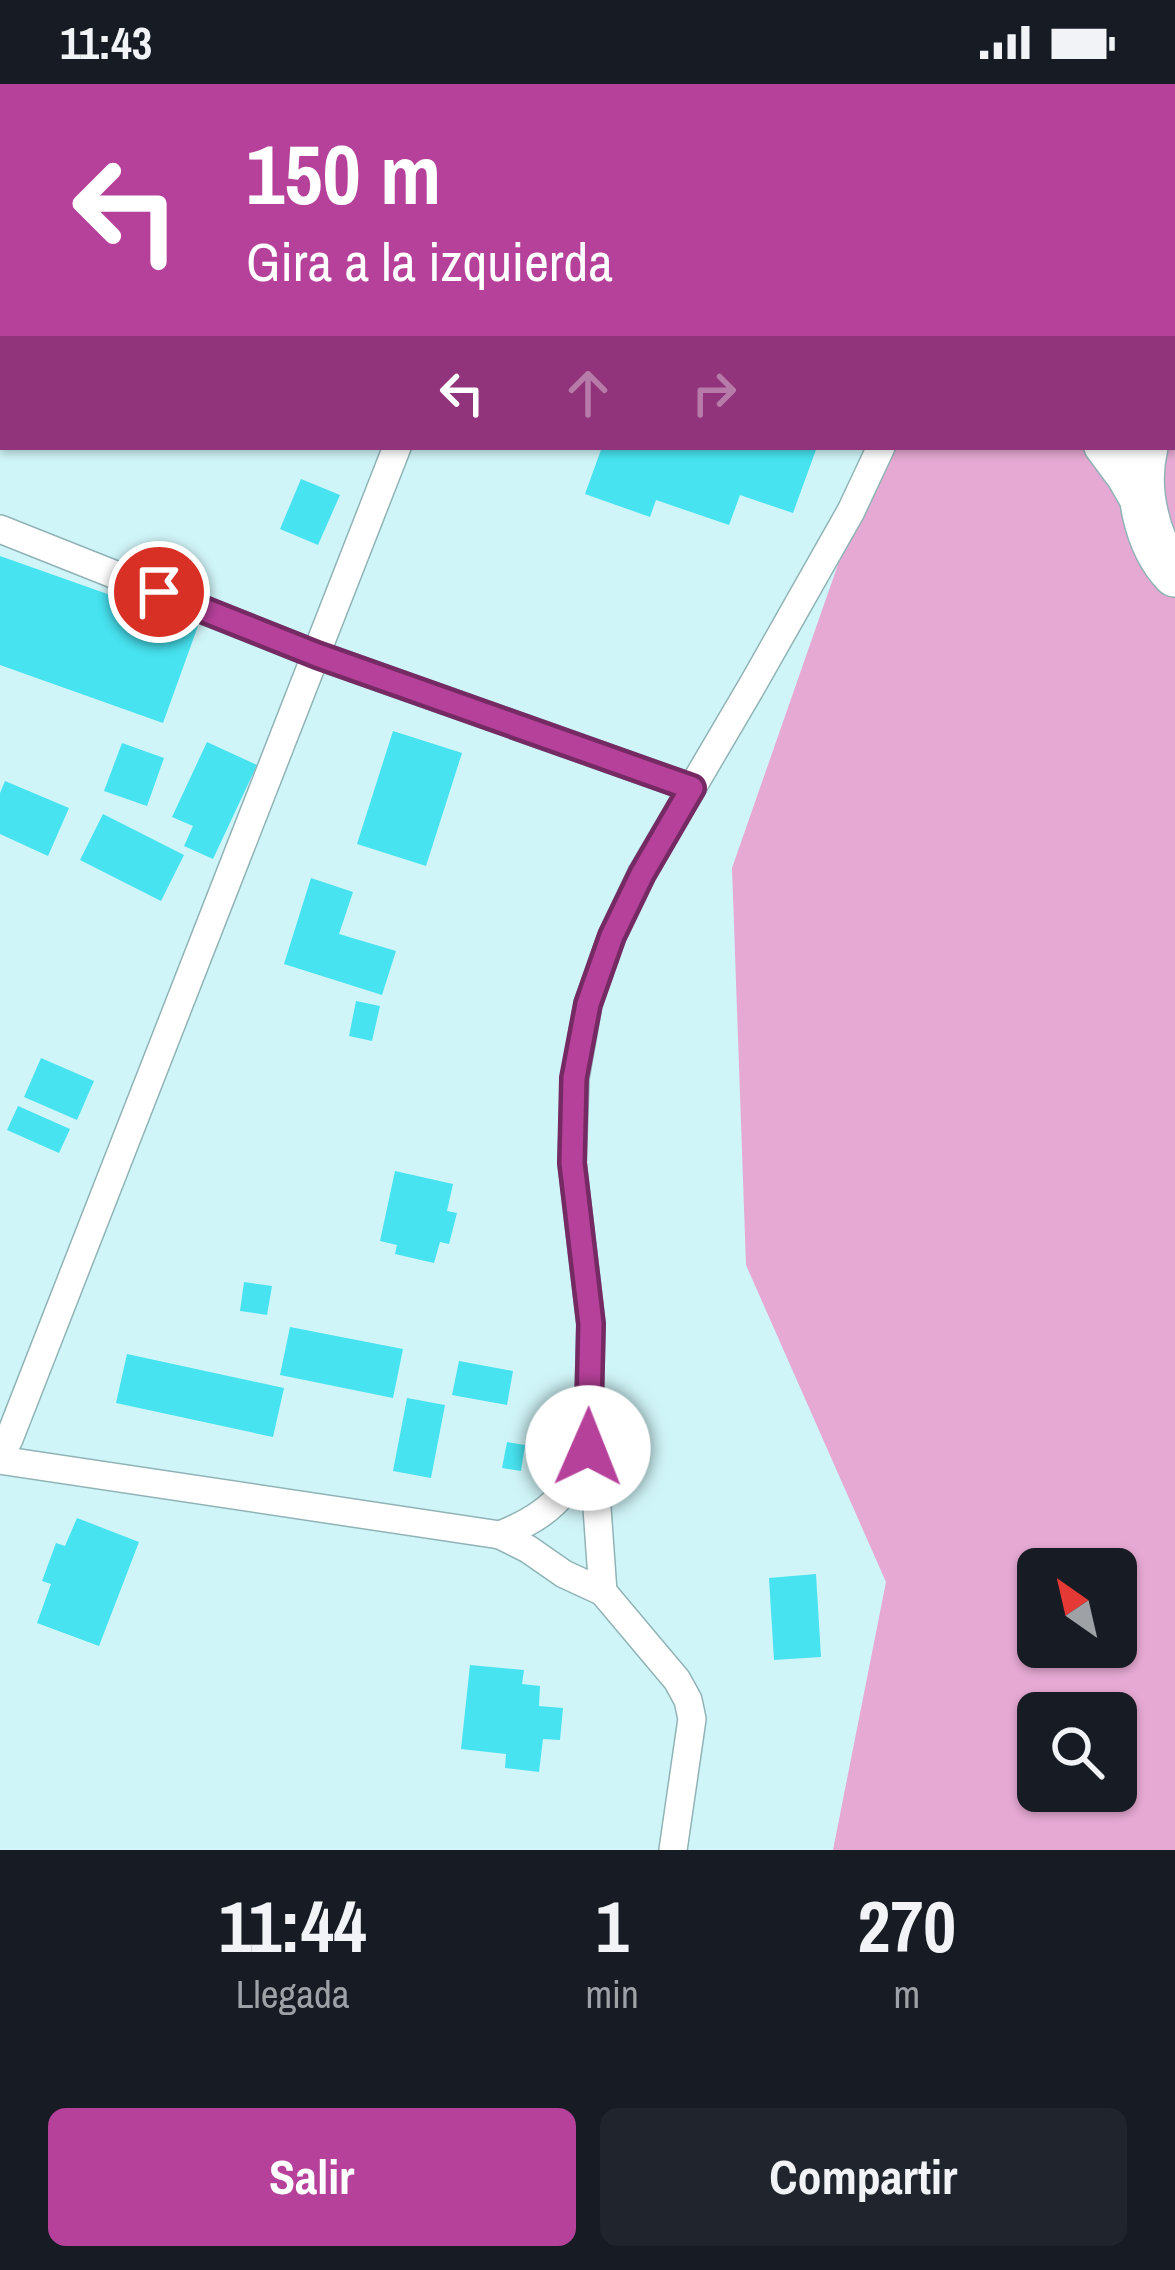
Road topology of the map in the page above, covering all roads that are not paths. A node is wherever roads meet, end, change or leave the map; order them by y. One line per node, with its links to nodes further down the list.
1 (396, 450): 8 (street)
2 (880, 450): 9 (street)
3 (1103, 450): 5 (street)
4 (1144, 450): 5 (highway)
5 (1145, 514): 7 (highway)
6 (0, 529): 8 (street)
7 (1175, 574)
8 (317, 655): 9 (street); 11 (street)
9 (692, 788): 10 (street)
10 (588, 1448): 12 (street); 13 (street)
11 (0, 1458): 12 (street)
12 (500, 1535): 13 (street)
13 (603, 1592): 14 (street)
14 (674, 1850)

